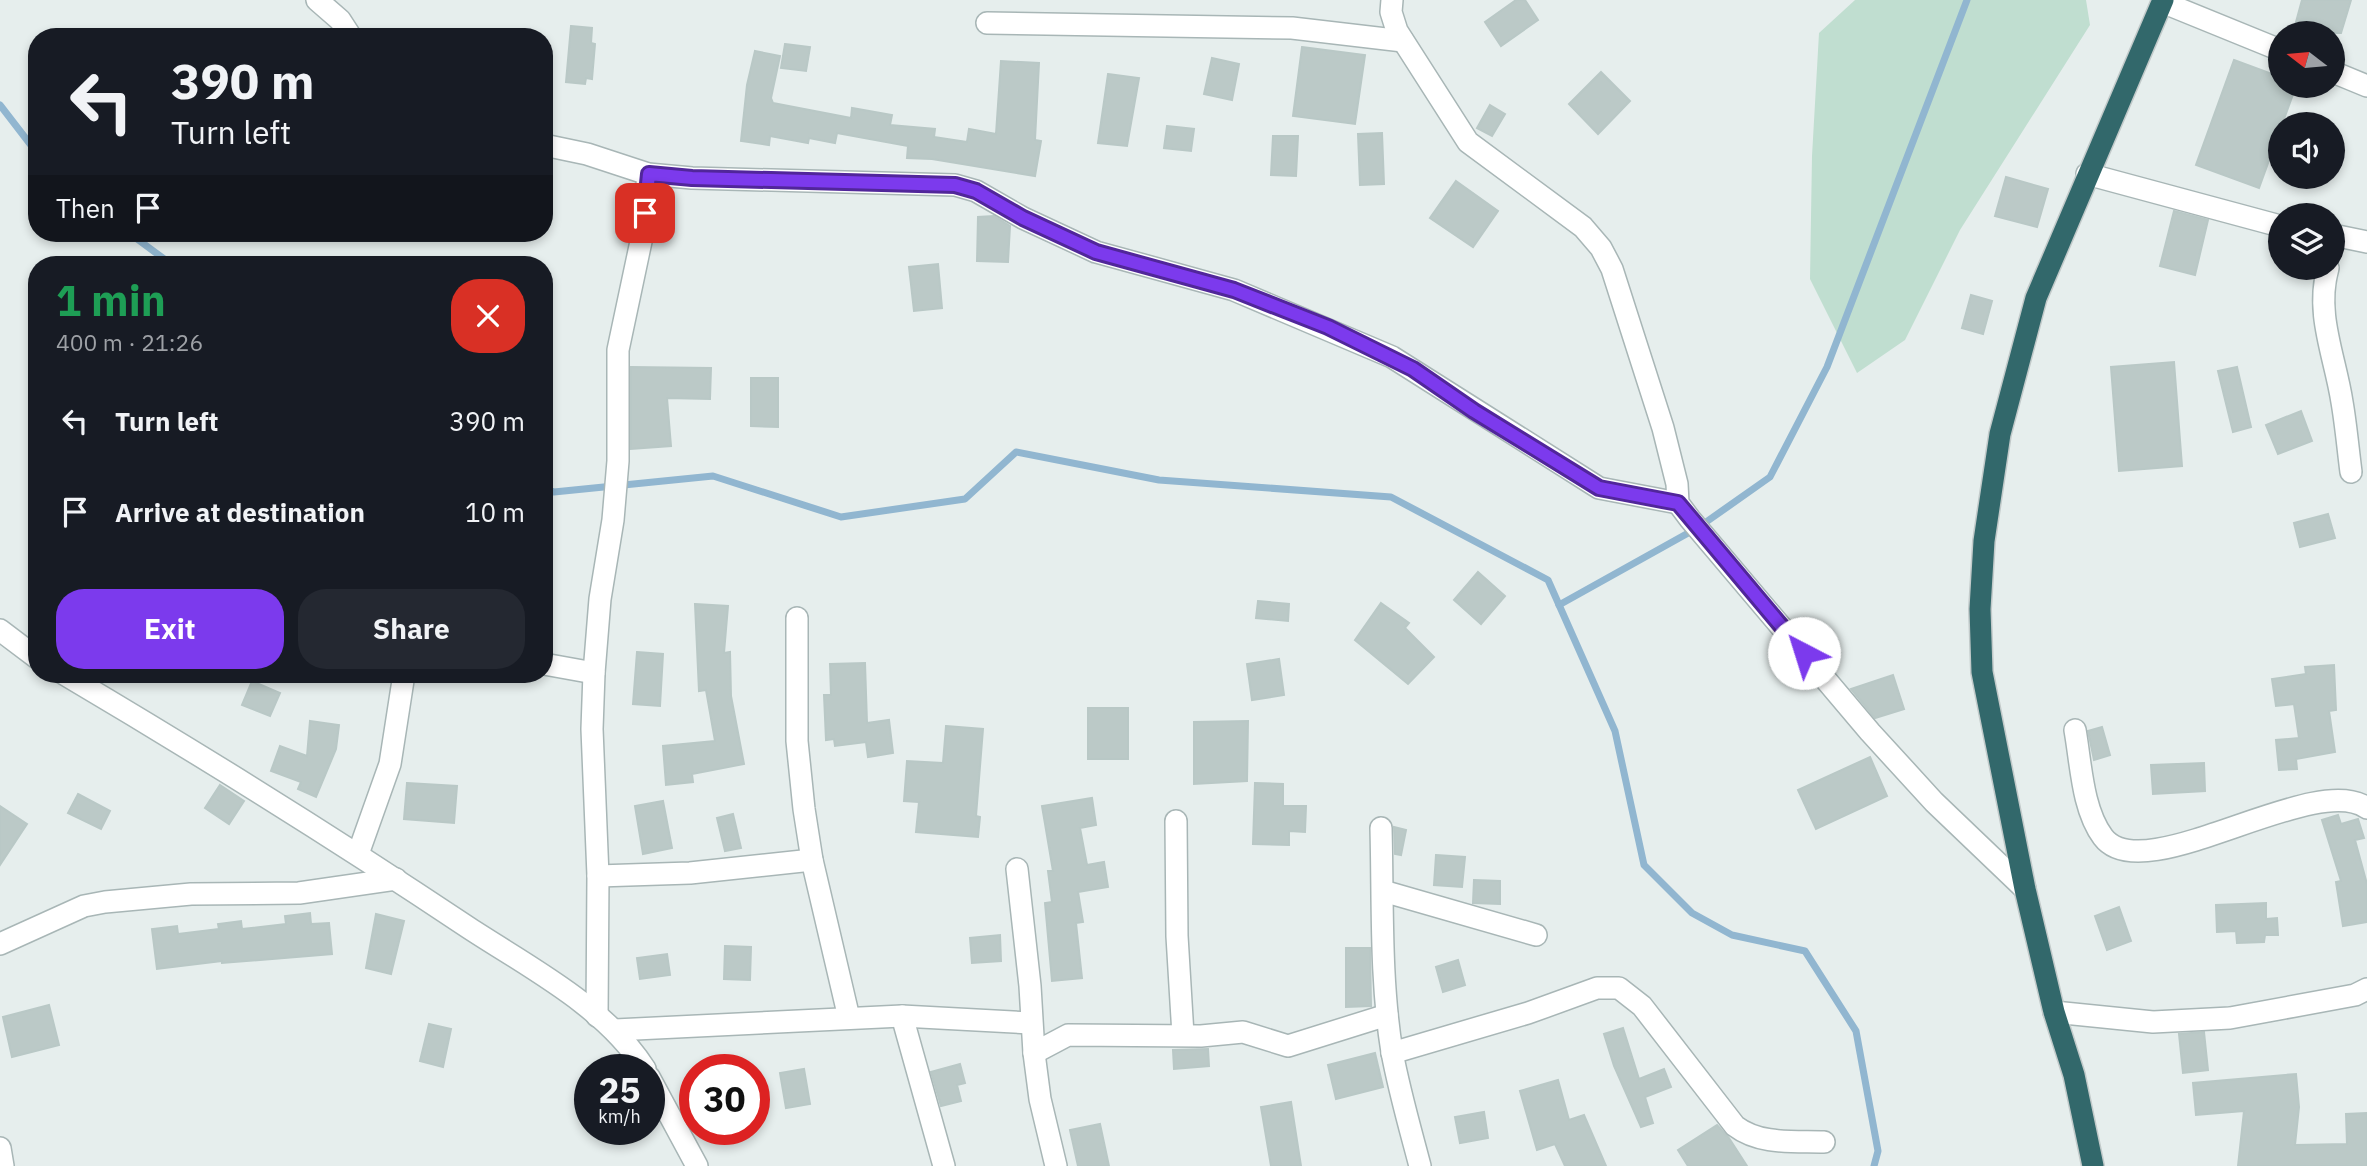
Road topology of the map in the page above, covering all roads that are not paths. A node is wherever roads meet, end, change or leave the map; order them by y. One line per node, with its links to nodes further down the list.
1 (317, 0): 4 (street)
2 (1392, 0): 6 (street)
3 (2162, 1): 7 (street); 12 (highway)
4 (346, 19)
5 (987, 23): 6 (street)
6 (1403, 41): 18 (street)
7 (2268, 45)
8 (2345, 77): 9 (street)
9 (2367, 86)
10 (553, 147): 11 (street)
11 (649, 174): 18 (street); 23 (street)
12 (2087, 174): 13 (street); 35 (highway)
13 (2268, 223)
14 (2345, 241): 15 (street)
15 (2367, 242)
16 (2325, 280): 17 (street)
17 (2351, 472)
18 (1678, 503): 35 (street)
19 (797, 618): 31 (street)
20 (0, 630): 21 (street)
21 (28, 650)
22 (553, 666): 23 (street)
23 (594, 673): 33 (street)
24 (79, 683): 30 (street)
25 (403, 683): 30 (street)
26 (2075, 730): 27 (street)
27 (2367, 808)
28 (1176, 821): 47 (street)
29 (1381, 828): 36 (street)
30 (358, 854): 34 (street)
31 (812, 860): 33 (street); 44 (street)
32 (1017, 869): 45 (street)
33 (598, 876): 42 (street)
34 (396, 879): 38 (street); 42 (street)
35 (2025, 889): 40 (highway)
36 (1383, 891): 37 (street); 41 (street)
37 (1536, 935)
38 (0, 944)
39 (2367, 989): 40 (street)
40 (2054, 1012): 59 (highway)
41 (1387, 1014): 47 (street); 49 (street)
42 (597, 1016): 46 (street)
43 (902, 1016): 44 (street); 45 (street); 56 (street)
44 (849, 1018): 46 (street)
45 (1031, 1023): 48 (street)
46 (615, 1030): 50 (street)
47 (1183, 1035): 48 (street)
48 (1034, 1052): 57 (street)
49 (1392, 1053): 52 (street); 58 (street)
50 (635, 1054)
51 (665, 1106): 55 (street)
52 (1824, 1142)
53 (0, 1148): 54 (street)
54 (3, 1166)
55 (698, 1166)
56 (944, 1166)
57 (1056, 1166)
58 (1420, 1166)
59 (2092, 1166)

